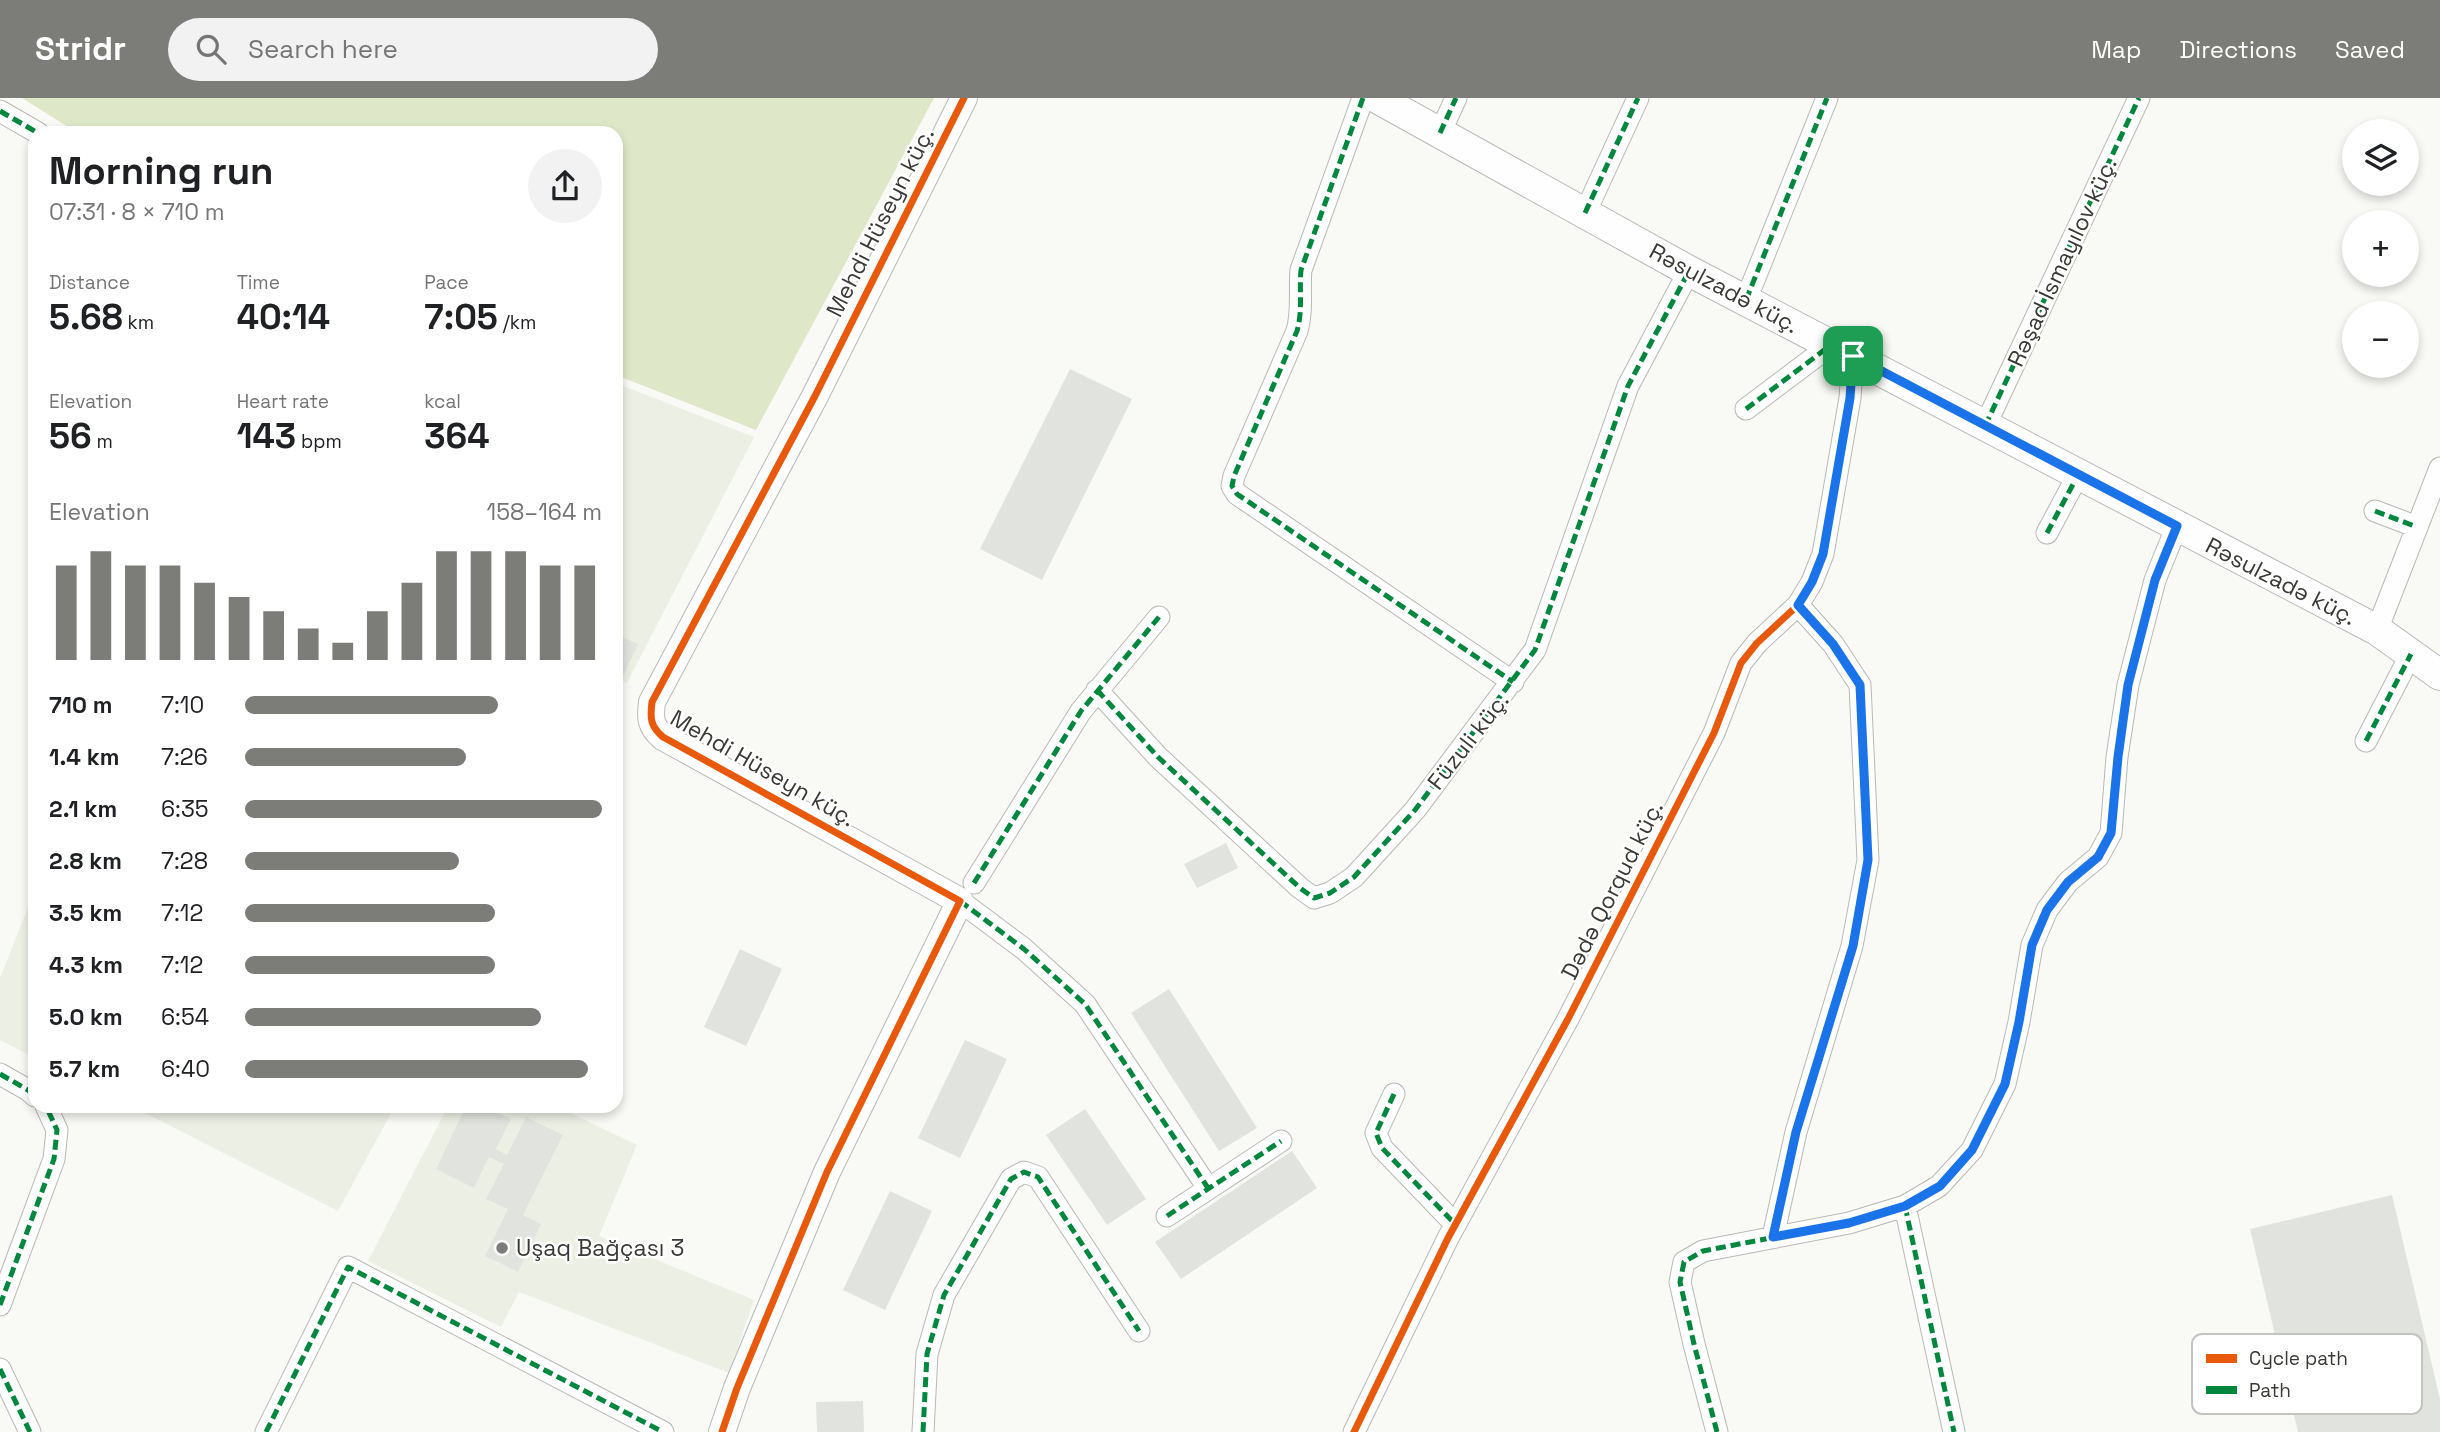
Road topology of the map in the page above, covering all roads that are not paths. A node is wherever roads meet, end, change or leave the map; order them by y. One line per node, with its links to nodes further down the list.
1 (964, 98): 31 (street, Mehdi Hüseyn küç.)
2 (1363, 98): 28 (street)
3 (1377, 98): 10 (main road, Rəsulzadə küç.)
4 (1456, 98): 10 (street)
5 (1638, 98): 11 (street)
6 (1827, 98): 13 (street)
7 (2139, 98): 16 (street, Rəşad İsmayılov küç.)
8 (0, 111): 9 (street)
9 (28, 127)
10 (1440, 133): 11 (main road, Rəsulzadə küç.)
11 (1586, 213): 12 (main road, Rəsulzadə küç.)
12 (1689, 271): 13 (main road, Rəsulzadə küç.); 28 (street, Füzuli küç.)
13 (1746, 300): 14 (main road, Rəsulzadə küç.)
14 (1842, 351): 15 (street); 16 (main road, Rəsulzadə küç.); 23 (street, Dədə Qorqud küç.)
15 (1746, 409)
16 (1985, 426): 18 (main road, Rəsulzadə küç.)
17 (2440, 468): 21 (street)
18 (2078, 475): 20 (main road, Rəsulzadə küç.); 22 (street)
19 (2375, 511): 21 (street)
20 (2177, 526): 25 (main road, Rəsulzadə küç.); 38 (street)
21 (2417, 527): 25 (street)
22 (2047, 533)
23 (1798, 605): 40 (street, Dədə Qorqud küç.); 41 (street)
24 (1159, 617): 29 (street)
25 (2377, 630): 26 (main road, Rəsulzadə küç.)
26 (2412, 654): 27 (main road, Rəsulzadə küç.); 30 (street)
27 (2440, 675)
28 (1513, 682): 29 (street, Füzuli küç.)
29 (1097, 690): 31 (street)
30 (2366, 741)
31 (967, 892): 37 (street); 48 (street)
32 (0, 1074): 33 (street)
33 (28, 1090)
34 (1394, 1094): 40 (street)
35 (49, 1113): 42 (street)
36 (1282, 1141): 37 (street)
37 (1208, 1188): 39 (street)
38 (1905, 1206): 41 (street); 52 (street)
39 (1167, 1216)
40 (1455, 1224): 50 (street, Dədə Qorqud küç.)
41 (1773, 1237): 51 (street)
42 (0, 1305)
43 (1139, 1331): 49 (street)
44 (0, 1369): 45 (street)
45 (30, 1432)
46 (266, 1432): 47 (street)
47 (663, 1432)
48 (722, 1432)
49 (923, 1432)
50 (1354, 1432)
51 (1717, 1432)
52 (1954, 1432)

